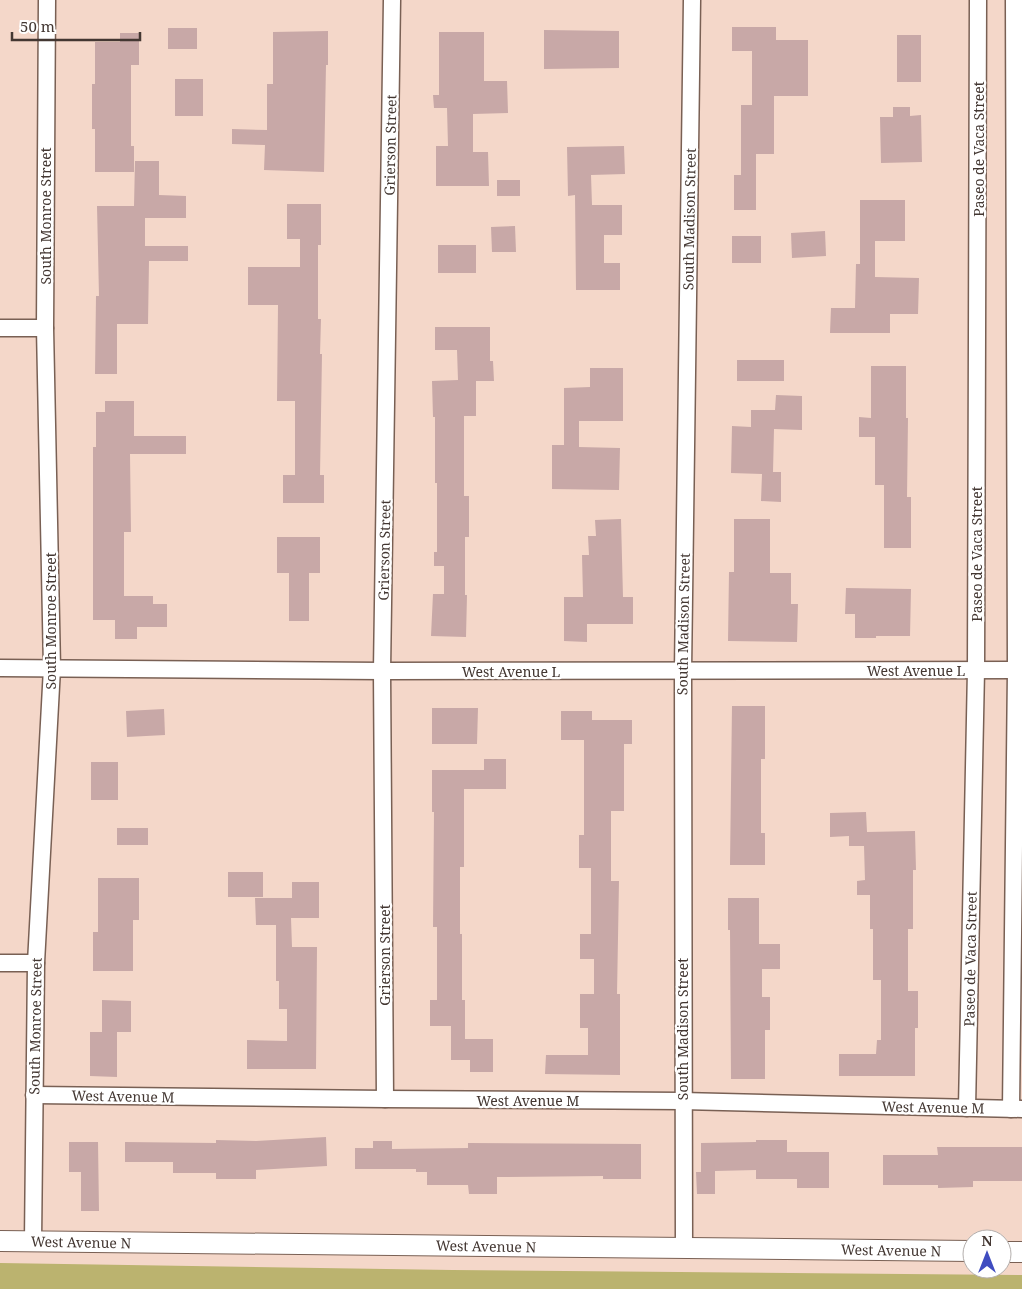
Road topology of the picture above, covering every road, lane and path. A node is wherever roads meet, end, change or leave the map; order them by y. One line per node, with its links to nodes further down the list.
1 (46, 0): 9 (street, South Monroe Street)
2 (392, 0): 14 (street, Grierson Street)
3 (692, 0): 15 (street, South Madison Street)
4 (978, 0): 12 (street, Paseo de Vaca Street)
5 (1009, 0): 6 (street)
6 (1014, 0): 7 (street); 13 (street)
7 (1022, 0)
8 (0, 328): 9 (street)
9 (45, 328): 11 (street, South Monroe Street)
10 (0, 668): 11 (street, West Avenue L)
11 (52, 668): 14 (street, West Avenue L); 17 (street, South Monroe Street)
12 (976, 670): 13 (street, West Avenue L); 15 (street, West Avenue L); 21 (street, Paseo de Vaca Street)
13 (1019, 670): 22 (street)
14 (382, 671): 15 (street, West Avenue L); 19 (street, Grierson Street)
15 (682, 671): 20 (street, South Madison Street)
16 (0, 963): 17 (street)
17 (36, 963): 18 (street, South Monroe Street)
18 (34, 1095): 19 (street, West Avenue M); 24 (street, South Monroe Street)
19 (385, 1100): 20 (street, West Avenue M)
20 (682, 1101): 21 (street, West Avenue M); 25 (street, South Madison Street)
21 (967, 1108): 22 (street, West Avenue M)
22 (1016, 1109)
23 (0, 1241): 24 (main road, West Avenue N)
24 (33, 1242): 25 (main road, West Avenue N)
25 (684, 1248): 26 (main road, West Avenue N)
26 (962, 1252)

